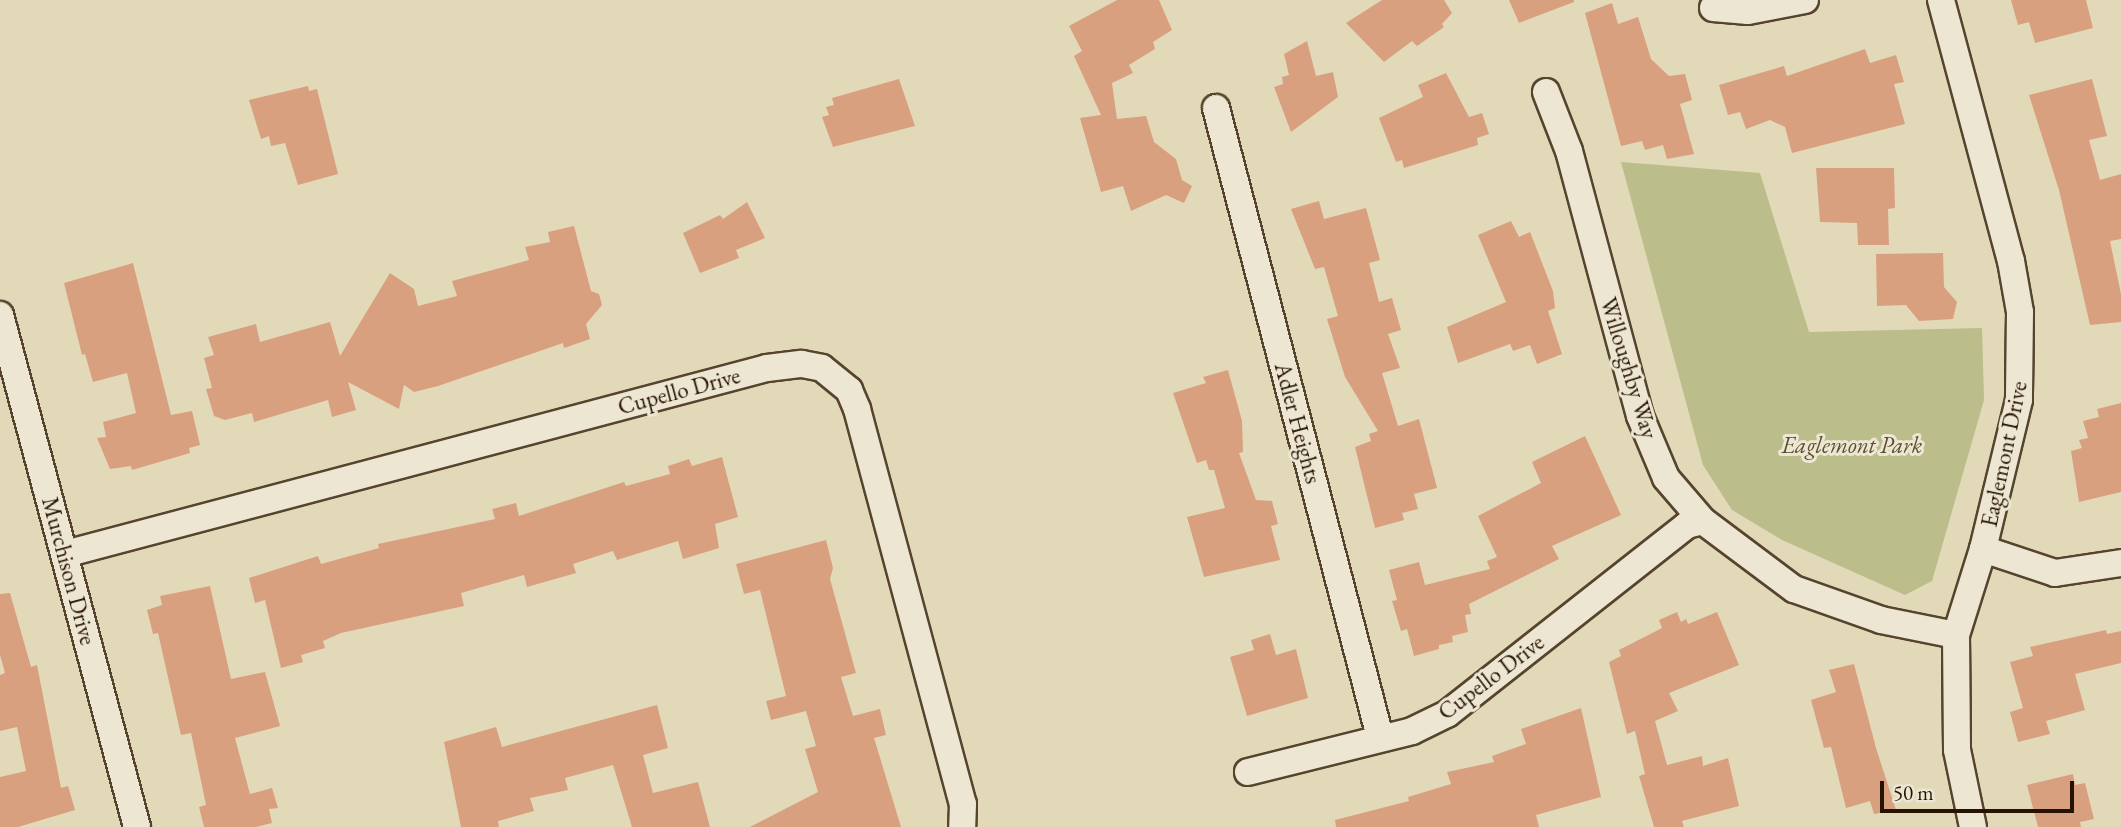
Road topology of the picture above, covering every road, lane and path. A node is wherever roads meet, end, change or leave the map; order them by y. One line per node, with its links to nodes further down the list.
1 (1805, 0): 3 (street)
2 (1941, 0): 8 (street, Eaglemont Drive)
3 (1713, 8)
4 (1546, 92): 7 (street, Willoughby Way)
5 (1216, 108): 12 (street, Adler Heights)
6 (0, 315): 9 (street, Murchison Drive)
7 (1703, 522): 11 (street, Willoughby Way); 12 (street, Cupello Drive)
8 (1983, 549): 10 (street); 11 (street, Eaglemont Drive)
9 (65, 554): 14 (street, Murchison Drive); 15 (street, Cupello Drive)
10 (2121, 563)
11 (1956, 635): 16 (street, Eaglemont Drive)
12 (1380, 737): 13 (street, Cupello Drive)
13 (1248, 772)
14 (137, 827)
15 (962, 827)
16 (1973, 827)

